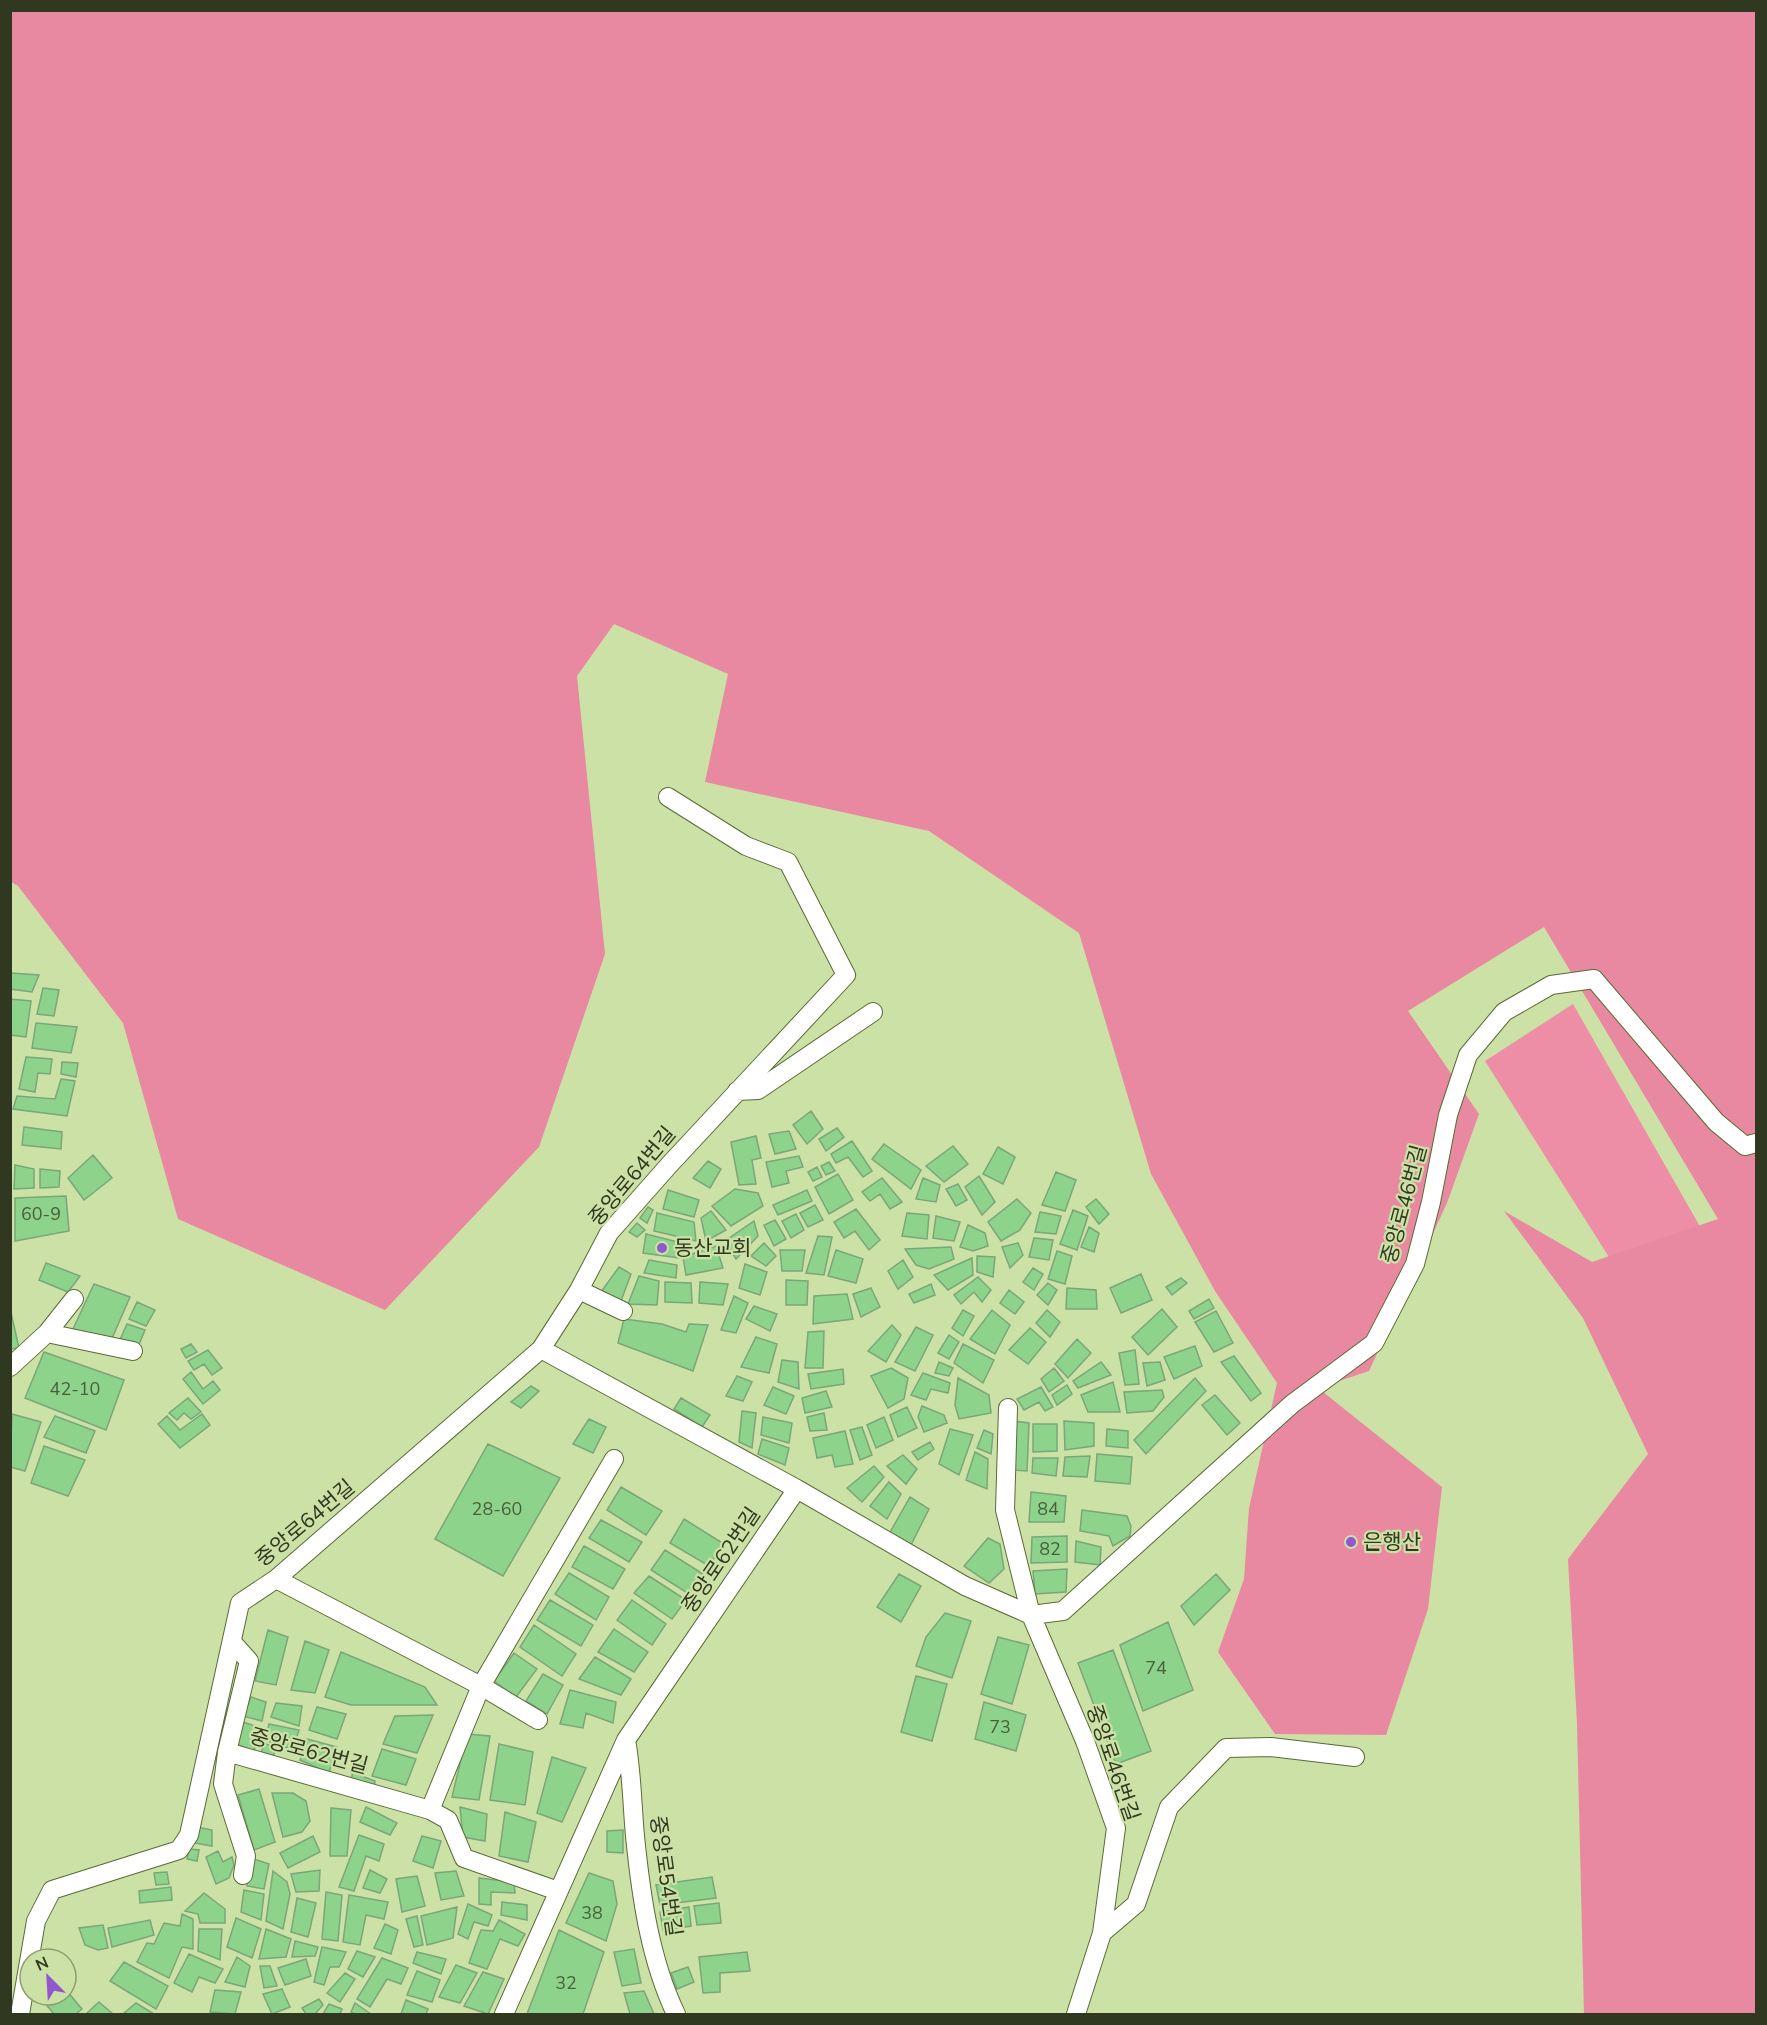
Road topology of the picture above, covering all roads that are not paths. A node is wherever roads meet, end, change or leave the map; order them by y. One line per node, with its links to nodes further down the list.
1 (668, 797): 3 (street, 중앙로64번길)
2 (873, 1012): 3 (street)
3 (737, 1091): 5 (street, 중앙로64번길)
4 (1756, 1143): 16 (street, 중앙로46번길)
5 (579, 1290): 7 (street); 9 (street, 중앙로64번길)
6 (75, 1299): 8 (street)
7 (623, 1311)
8 (47, 1333): 10 (street); 11 (street)
9 (541, 1349): 14 (street); 15 (street, 중앙로64번길)
10 (133, 1351)
11 (10, 1367)
12 (1008, 1408): 16 (street, 중앙로46번길)
13 (614, 1459): 18 (street)
14 (797, 1489): 16 (street); 20 (street, 중앙로62번길)
15 (276, 1579): 17 (street, 중앙로64번길); 18 (street)
16 (1031, 1616): 26 (street, 중앙로46번길)
17 (232, 1642): 21 (street, 중앙로62번길); 27 (street, 중앙로64번길)
18 (482, 1686): 19 (street); 23 (street)
19 (538, 1720)
20 (626, 1740): 25 (street, 중앙로62번길); 29 (street, 중앙로54번길)
21 (227, 1752): 23 (street, 중앙로62번길); 24 (street, 중앙로62번길)
22 (1355, 1757): 26 (street, 중앙로46번길)
23 (430, 1810): 25 (street, 중앙로62번길)
24 (243, 1875)
25 (558, 1891): 28 (street, 중앙로62번길)
26 (1102, 1933): 30 (street, 중앙로46번길)
27 (20, 2014)
28 (504, 2014)
29 (675, 2014)
30 (1076, 2014)

